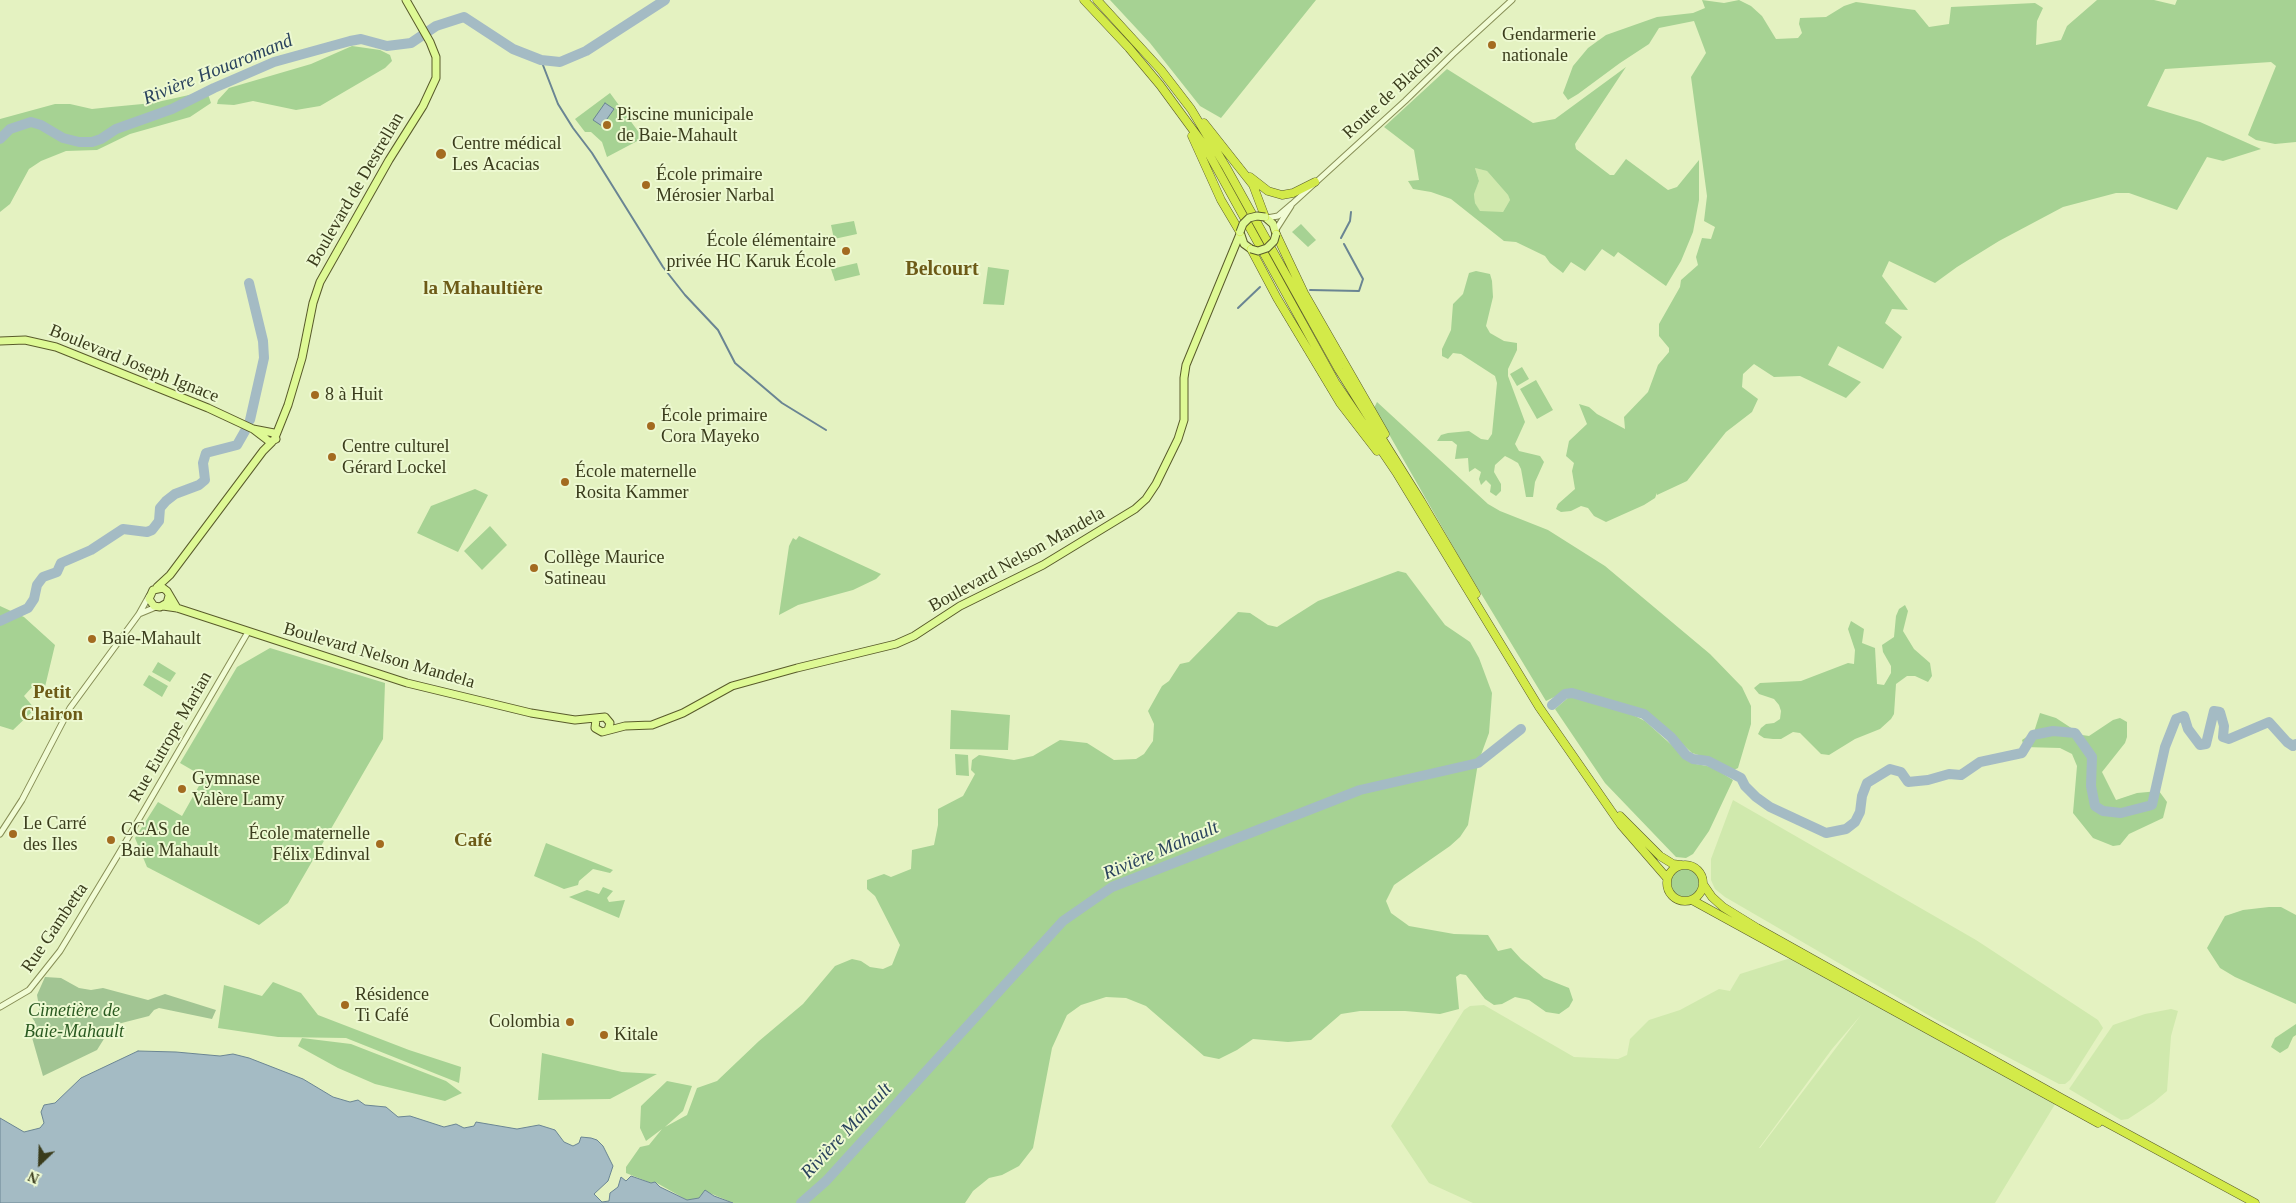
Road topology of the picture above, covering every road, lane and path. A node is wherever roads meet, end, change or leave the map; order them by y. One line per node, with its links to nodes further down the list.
1 (406, 0): 15 (main road, Boulevard de Destrellan)
2 (1083, 0): 10 (highway); 16 (highway)
3 (1096, 0): 5 (highway)
4 (1512, 0): 7 (street, Route de Blachon)
5 (1190, 109): 6 (highway); 16 (highway)
6 (1237, 166): 7 (highway); 9 (highway)
7 (1315, 182): 8 (street, Route de Blachon)
8 (1292, 204): 9 (street, Route de Blachon); 11 (street, Route de Blachon)
9 (1266, 218): 10 (main road, bridge); 11 (main road)
10 (1240, 233): 12 (main road); 13 (main road, Boulevard Nelson Mandela)
11 (1275, 233): 12 (main road, bridge); 16 (highway)
12 (1250, 249): 13 (main road); 16 (highway)
13 (1231, 258): 28 (main road, Boulevard Nelson Mandela)
14 (0, 341): 15 (main road, Boulevard Joseph Ignace)
15 (270, 437): 17 (main road, Boulevard de Destrellan)
16 (1398, 470): 33 (highway); 34 (highway)
17 (170, 575): 18 (main road, Boulevard de Destrellan); 19 (main road)
18 (157, 587): 19 (main road); 20 (main road)
19 (168, 594): 21 (main road); 22 (main road)
20 (149, 596): 21 (main road); 23 (street)
21 (160, 607): 22 (main road, Boulevard Nelson Mandela); 23 (street)
22 (177, 608): 24 (main road, Boulevard Nelson Mandela)
23 (139, 614): 31 (street)
24 (248, 632): 26 (main road, Boulevard Nelson Mandela); 32 (street, Rue Eutrope Marian)
25 (596, 719): 26 (main road, Boulevard Nelson Mandela); 27 (main road); 29 (main road)
26 (575, 720): 29 (main road, Boulevard Nelson Mandela)
27 (609, 720): 28 (main road, Boulevard Nelson Mandela); 30 (main road)
28 (625, 726): 30 (main road, Boulevard Nelson Mandela)
29 (595, 728): 30 (main road)
30 (608, 730)
31 (0, 834)
32 (118, 855): 37 (street, Rue Gambetta)
33 (1681, 865): 34 (highway); 35 (highway)
34 (1667, 878): 36 (highway)
35 (1703, 884): 36 (highway); 41 (highway)
36 (1692, 900): 38 (highway)
37 (2, 1007)
38 (2161, 1155): 39 (highway); 40 (highway)
39 (2169, 1162)
40 (2250, 1203)
41 (2256, 1203)

